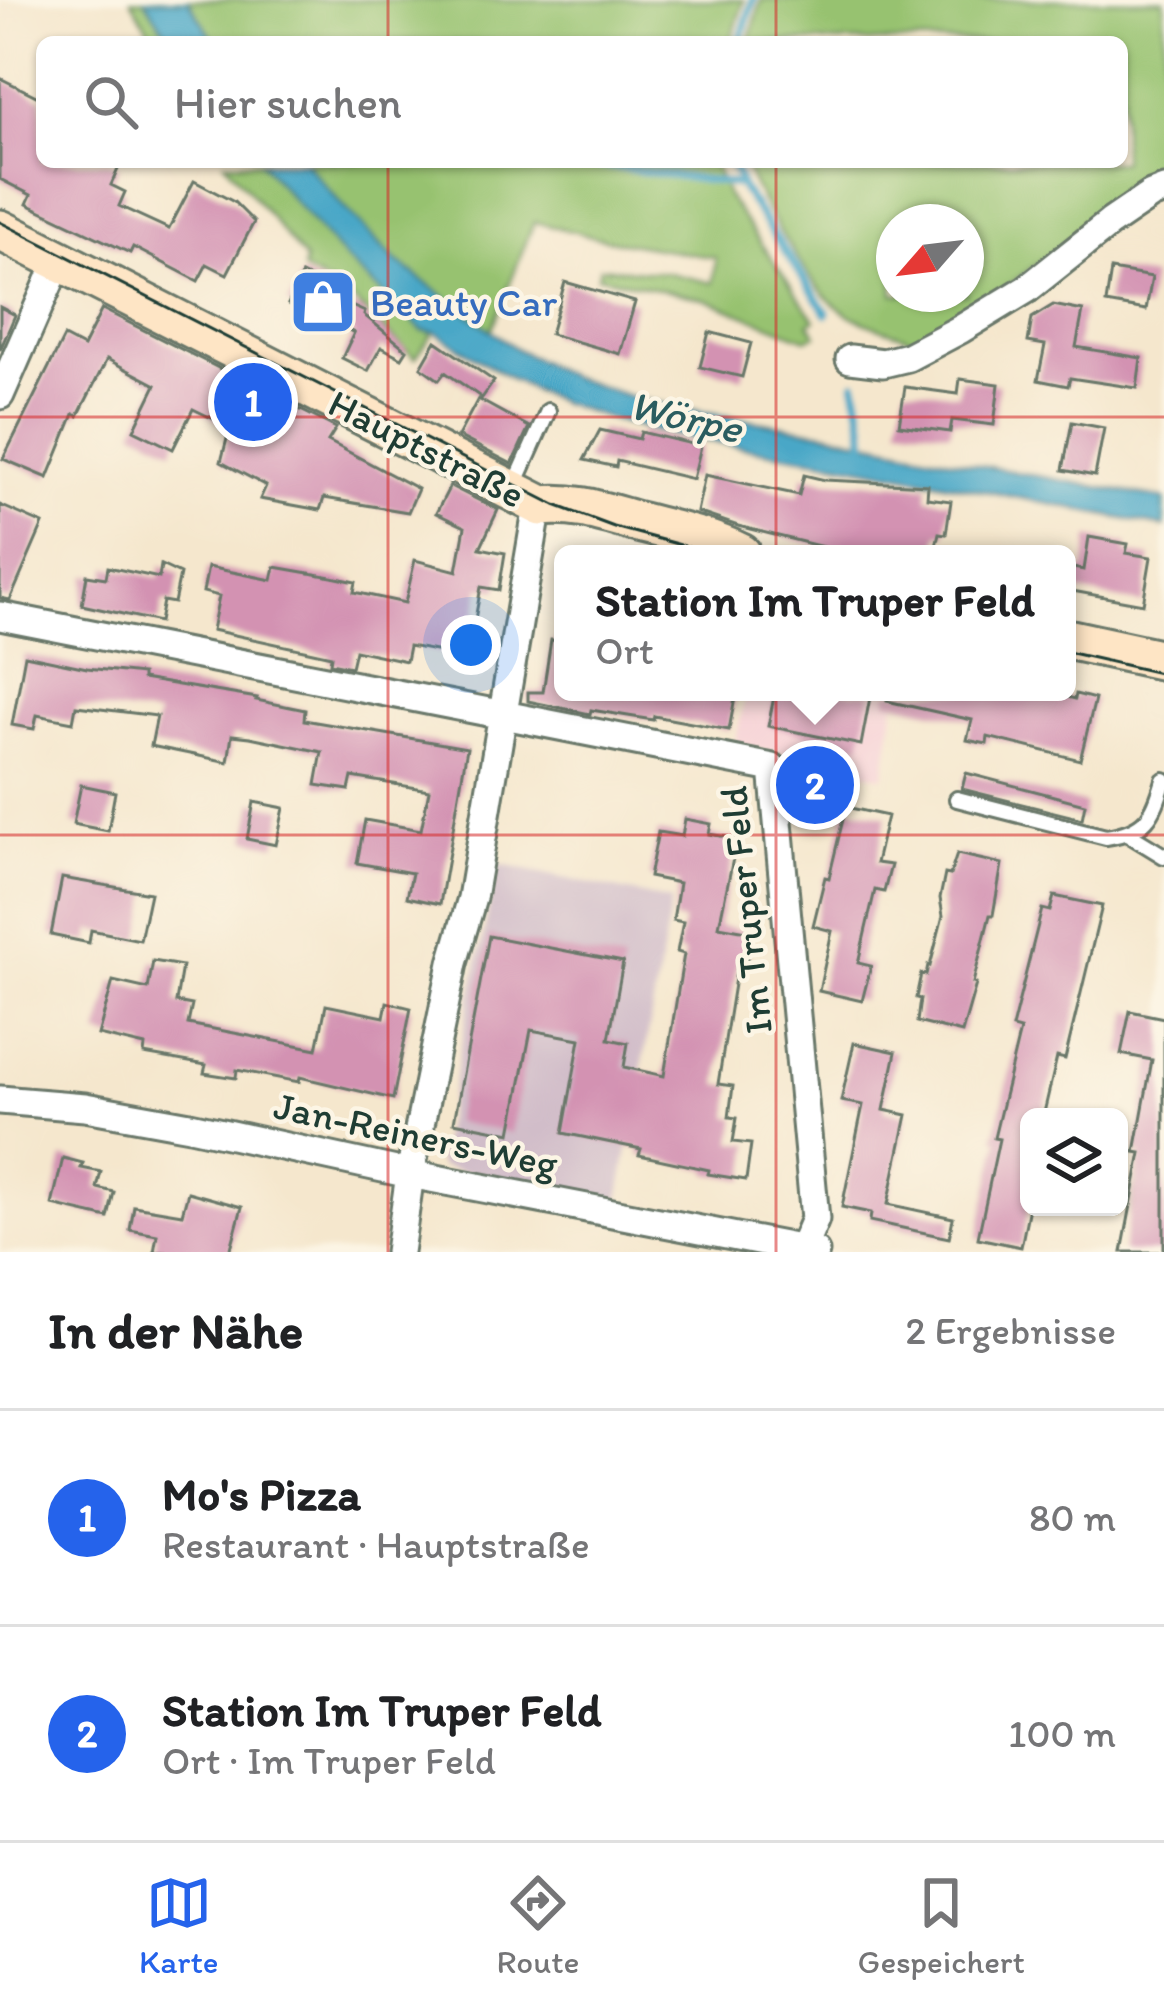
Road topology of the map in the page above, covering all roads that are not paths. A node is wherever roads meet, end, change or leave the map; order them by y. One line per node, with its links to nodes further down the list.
1 (1164, 190): 4 (street)
2 (0, 230): 3 (street, Hauptstraße)
3 (59, 260): 5 (street); 7 (street, Hauptstraße)
4 (850, 359)
5 (0, 395)
6 (548, 411): 7 (lane)
7 (527, 499): 8 (street, Hauptstraße); 12 (street)
8 (720, 545)
9 (0, 616): 12 (street, Im Truper Feld)
10 (1076, 641): 11 (street)
11 (1164, 661)
12 (502, 714): 18 (street); 19 (street, Im Truper Feld)
13 (1164, 780): 15 (lane)
14 (957, 799): 15 (lane)
15 (1128, 833): 16 (lane)
16 (1164, 856)
17 (0, 1100): 18 (street, Jan-Reiners-Weg)
18 (410, 1174): 19 (street, Jan-Reiners-Weg); 20 (street)
19 (806, 1251)
20 (400, 1252)

